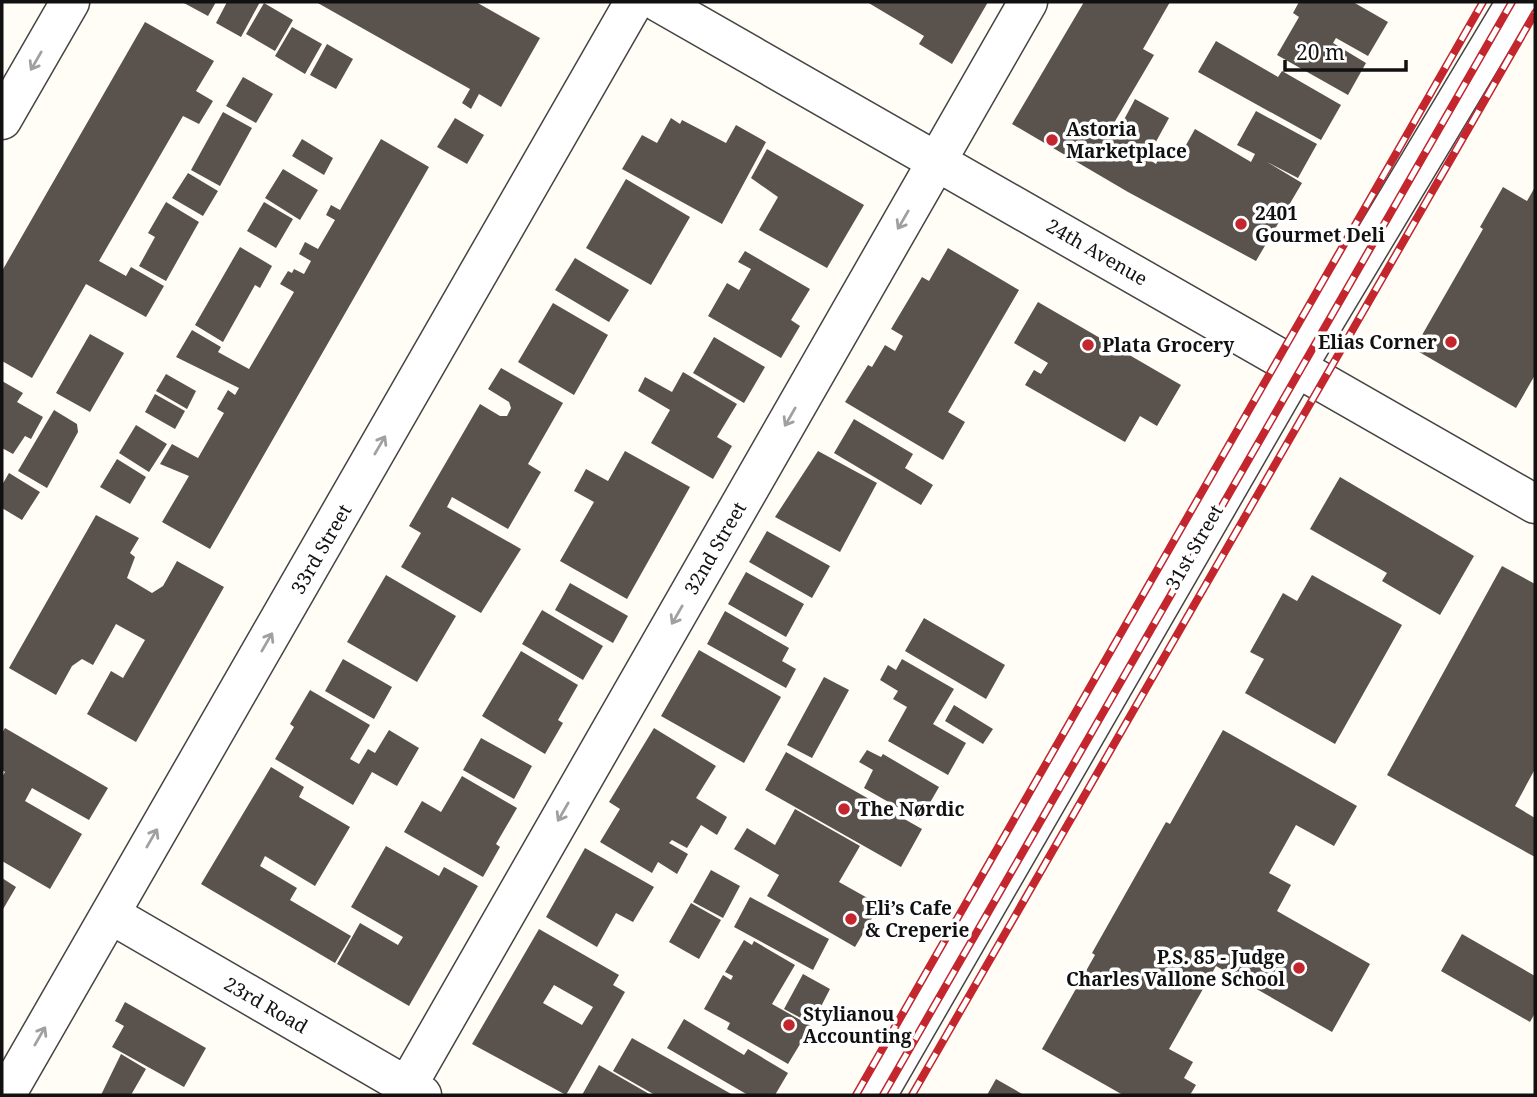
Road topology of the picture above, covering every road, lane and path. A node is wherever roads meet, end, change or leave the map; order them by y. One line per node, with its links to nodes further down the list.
1 (70, 2): 6 (street, one-way to 6)
2 (634, 2): 10 (street, 33rd Street, one-way to 2)
3 (657, 2): 7 (street, 24th Avenue)
4 (1028, 2): 7 (street, 32nd Street)
5 (1516, 2): 8 (street, 31st Street)
6 (2, 120)
7 (937, 161): 8 (street, 24th Avenue); 11 (street, 32nd Street, one-way to 11)
8 (1297, 368): 9 (street, 24th Avenue); 13 (street, 31st Street)
9 (1535, 504)
10 (110, 914): 11 (street, 23rd Road); 12 (street, 33rd Street, one-way to 10)
11 (410, 1092)
12 (6, 1095)
13 (877, 1095)

